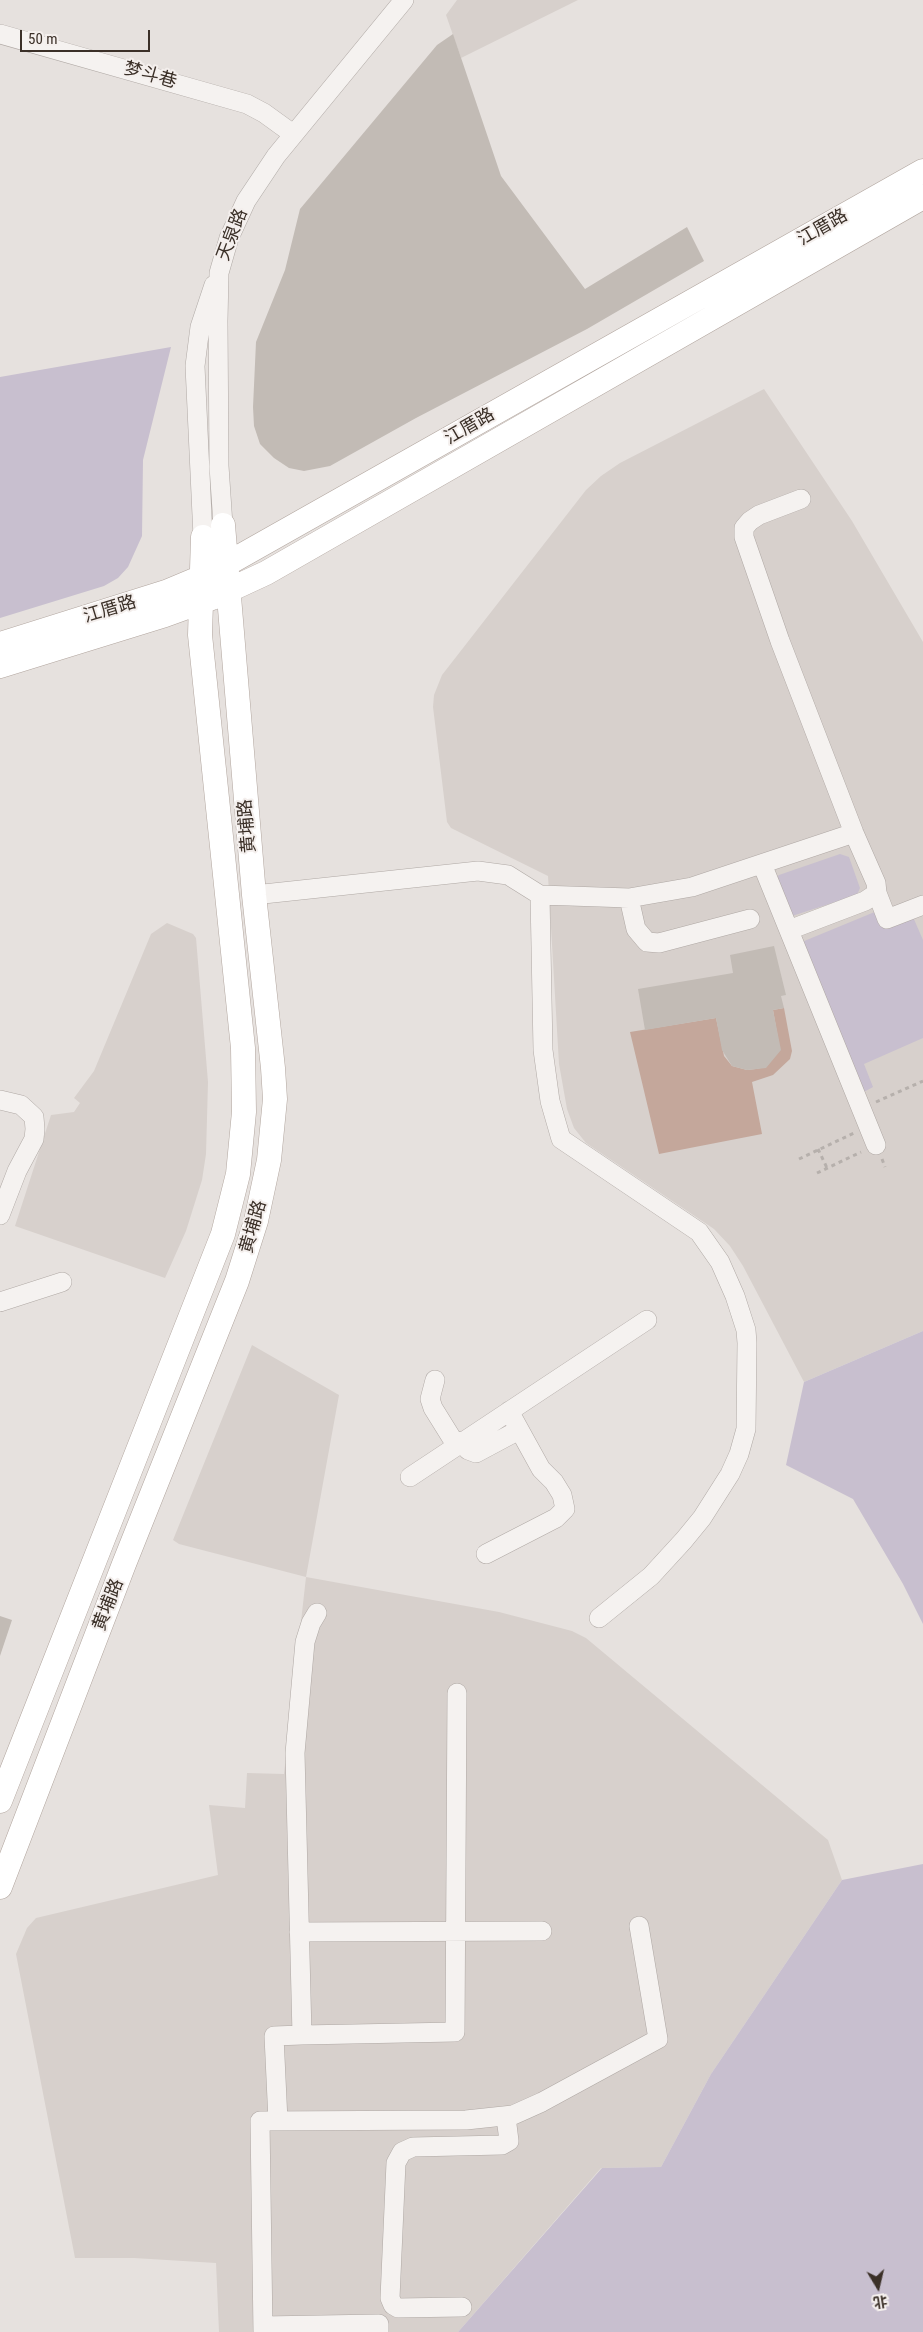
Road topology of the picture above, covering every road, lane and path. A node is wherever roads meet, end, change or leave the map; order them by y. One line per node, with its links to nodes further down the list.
1 (404, 0): 3 (street, 天泉路)
2 (0, 34): 3 (street, 梦斗巷)
3 (293, 134): 6 (street, 天泉路)
4 (923, 170): 10 (main road, 江厝路)
5 (923, 197): 12 (main road, 江厝路)
6 (219, 273): 8 (street, 天泉路); 9 (street)
7 (802, 499): 16 (street)
8 (223, 525): 10 (main road, 黄埔路)
9 (202, 537): 11 (main road, 黄埔路)
10 (226, 565): 11 (main road, 江厝路); 12 (main road, 黄埔路)
11 (200, 578): 13 (main road, 黄埔路); 14 (main road, 江厝路)
12 (228, 591): 13 (main road, 江厝路); 19 (main road, 黄埔路)
13 (200, 603): 15 (main road, 江厝路); 47 (main road, 黄埔路)
14 (0, 644)
15 (0, 666)
16 (854, 833): 17 (street); 18 (street)
17 (762, 864): 21 (street); 24 (street)
18 (877, 894): 22 (street); 24 (street)
19 (254, 895): 20 (street); 48 (main road, 黄埔路)
20 (540, 895): 21 (street); 45 (street)
21 (629, 898): 23 (street)
22 (923, 906)
23 (750, 919)
24 (789, 930): 27 (street)
25 (923, 1081): 27 (path)
26 (0, 1100): 34 (street)
27 (861, 1108): 28 (street)
28 (869, 1127): 29 (street); 30 (path)
29 (876, 1146): 32 (path)
30 (818, 1149): 31 (path); 32 (path)
31 (799, 1159)
32 (827, 1168): 33 (path)
33 (817, 1173)
34 (0, 1215)
35 (62, 1282): 36 (street)
36 (0, 1302)
37 (647, 1320): 39 (street)
38 (435, 1380): 41 (street)
39 (509, 1410): 40 (street); 41 (street)
40 (519, 1430): 41 (street); 43 (street)
41 (459, 1443): 42 (street)
42 (410, 1476)
43 (486, 1554)
44 (317, 1612): 51 (street)
45 (599, 1618)
46 (458, 1693): 50 (street)
47 (0, 1801)
48 (0, 1887)
49 (639, 1926): 54 (street)
50 (457, 1931): 51 (street); 52 (street); 53 (street)
51 (299, 1932): 53 (street)
52 (542, 1932)
53 (302, 2035): 55 (street)
54 (506, 2117): 55 (street); 56 (street)
55 (278, 2121): 57 (street)
56 (462, 2307)
57 (263, 2329): 58 (street)
58 (379, 2332)

